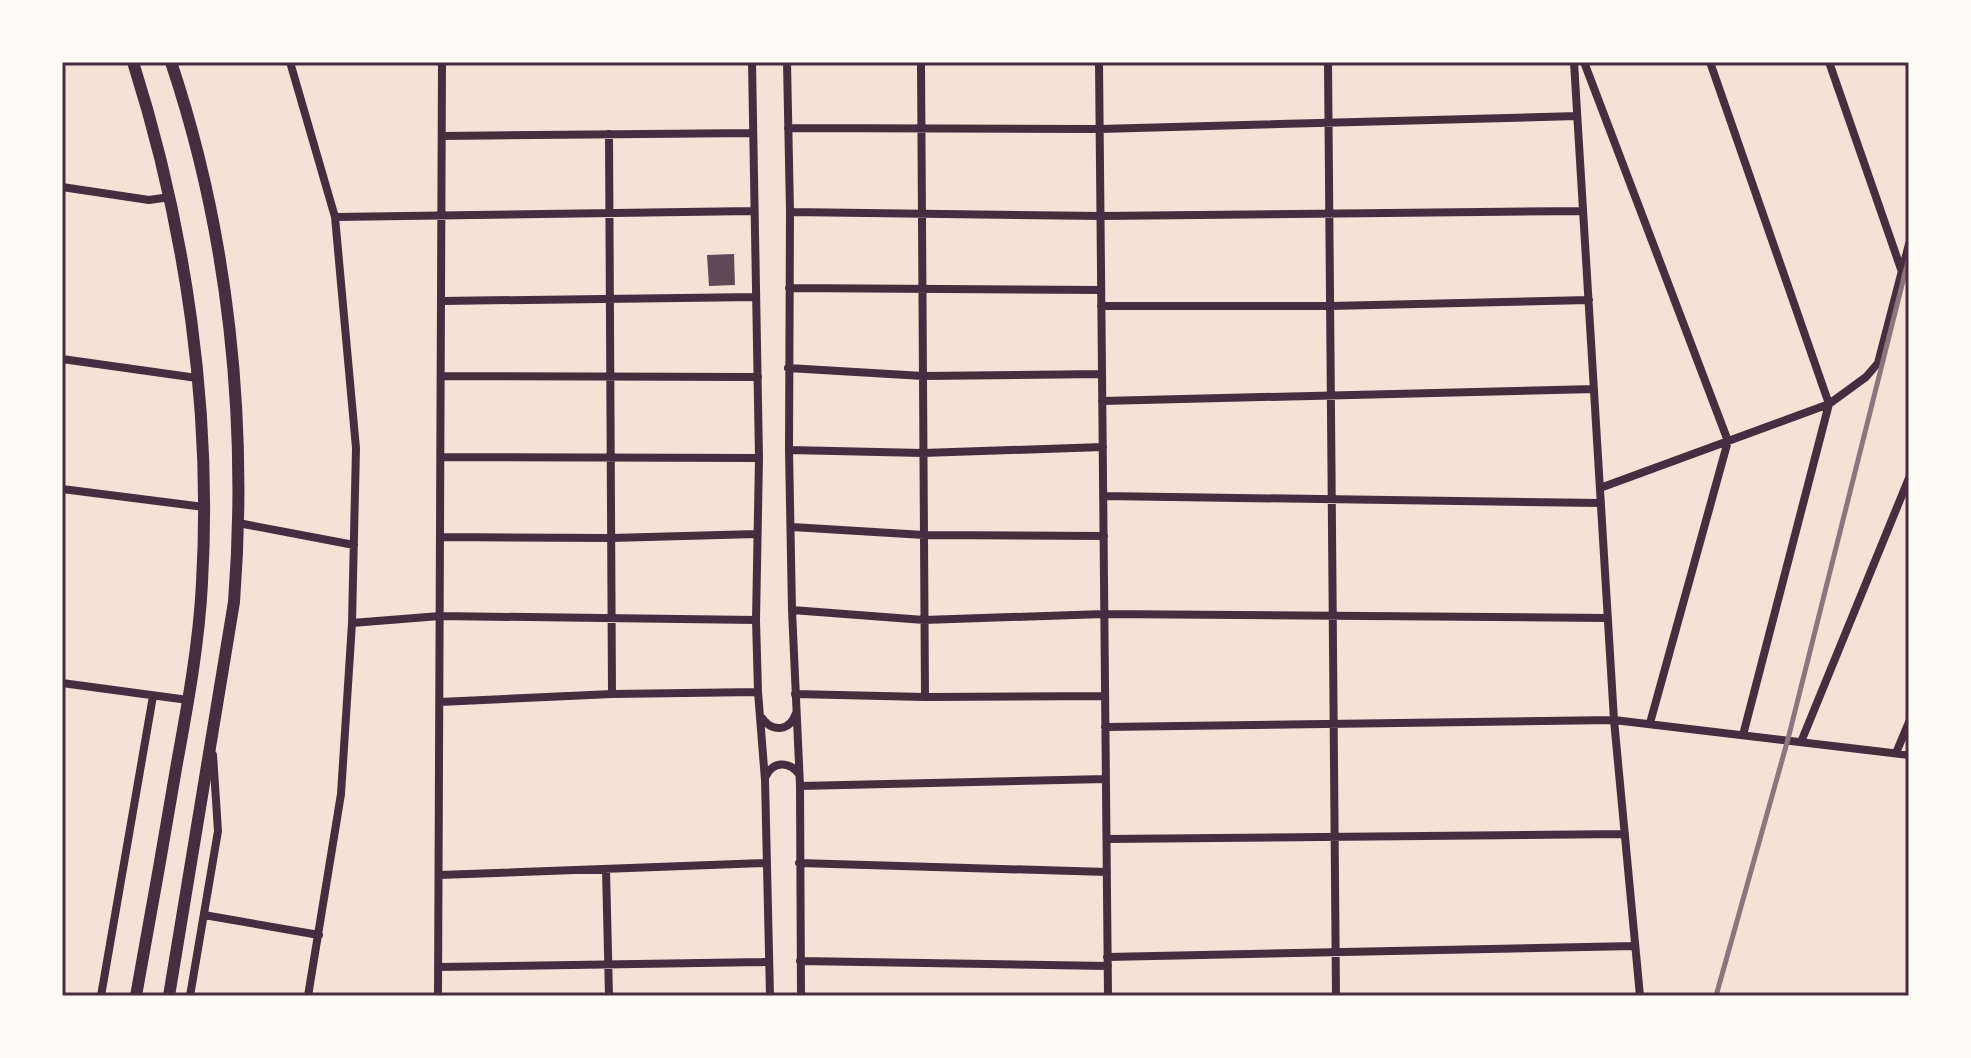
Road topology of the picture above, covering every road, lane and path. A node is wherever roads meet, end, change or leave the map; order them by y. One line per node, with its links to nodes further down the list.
1 (133, 62): 23 (main road)
2 (171, 62): 70 (main road)
3 (290, 62): 31 (street)
4 (442, 62): 21 (street)
5 (752, 62): 19 (street)
6 (787, 62): 16 (street)
7 (921, 62): 18 (street)
8 (1099, 62): 17 (street)
9 (1328, 62): 15 (street)
10 (1574, 62): 14 (street)
11 (1584, 62): 56 (street)
12 (1710, 62): 55 (street)
13 (1829, 62): 34 (street)
14 (1577, 116): 15 (street); 26 (street)
15 (1328, 123): 17 (street); 28 (street)
16 (788, 128): 18 (street); 27 (street)
17 (1100, 129): 18 (street); 30 (street)
18 (922, 130): 29 (street)
19 (753, 133): 20 (street); 25 (street)
20 (609, 134): 21 (street); 24 (street)
21 (442, 136): 32 (street)
22 (62, 187): 23 (street)
23 (170, 197): 51 (main road)
24 (610, 211): 25 (street); 32 (street); 39 (street)
25 (754, 211): 38 (street)
26 (1583, 211): 28 (street); 40 (street)
27 (790, 212): 29 (street); 35 (street)
28 (1329, 212): 30 (street); 43 (street)
29 (922, 213): 30 (street); 36 (street)
30 (1101, 216): 37 (street)
31 (335, 217): 32 (street); 77 (street)
32 (442, 217): 41 (street)
33 (1909, 244): 34 (street)
34 (1902, 272): 55 (street)
35 (789, 288): 36 (street); 45 (street)
36 (923, 289): 37 (street); 49 (street)
37 (1101, 290): 42 (street)
38 (756, 297): 39 (street); 50 (street)
39 (610, 299): 41 (street); 48 (street)
40 (1589, 300): 43 (street); 52 (street)
41 (441, 301): 47 (street)
42 (1101, 306): 43 (street); 46 (street)
43 (1330, 306): 53 (street)
44 (62, 359): 51 (street)
45 (788, 368): 49 (street); 58 (street)
46 (1102, 374): 49 (street); 54 (street)
47 (441, 376): 48 (street); 60 (street)
48 (610, 376): 50 (street); 61 (street)
49 (923, 376): 59 (street)
50 (758, 377): 62 (street)
51 (197, 378): 69 (main road)
52 (1594, 389): 53 (street); 64 (street)
53 (1330, 395): 54 (street); 67 (street)
54 (1102, 401): 57 (street)
55 (1829, 404): 56 (street); 103 (street)
56 (1728, 441): 64 (street); 100 (street)
57 (1103, 447): 59 (street); 66 (street)
58 (789, 450): 59 (street); 71 (street)
59 (923, 453): 73 (street)
60 (441, 457): 61 (street); 75 (street)
61 (611, 458): 62 (street); 76 (street)
62 (759, 458): 72 (street)
63 (1909, 478): 105 (street)
64 (1600, 488): 68 (street)
65 (62, 489): 69 (street)
66 (1103, 496): 67 (street); 74 (street)
67 (1331, 499): 68 (street); 80 (street)
68 (1601, 503): 83 (street)
69 (204, 507): 94 (main road)
70 (238, 523): 77 (street); 104 (main road)
71 (792, 527): 73 (street); 78 (street)
72 (757, 534): 76 (street); 84 (street)
73 (924, 535): 74 (street); 85 (street)
74 (1104, 536): 79 (street)
75 (442, 537): 76 (street); 81 (street)
76 (611, 538): 82 (street)
77 (354, 545): 86 (street)
78 (792, 610): 85 (street); 90 (street)
79 (1104, 614): 80 (street); 85 (street); 92 (street)
80 (1332, 615): 83 (street); 101 (street)
81 (440, 616): 82 (street); 86 (street); 95 (street)
82 (611, 618): 84 (street); 89 (street)
83 (1608, 618): 98 (street)
84 (756, 620): 88 (street)
85 (924, 620): 93 (street)
86 (352, 623): 121 (street)
87 (62, 683): 91 (street)
88 (758, 692): 89 (street); 97 (street)
89 (612, 694): 95 (street)
90 (795, 694): 93 (street); 96 (street)
91 (153, 696): 94 (street); 129 (street)
92 (1105, 696): 93 (street); 102 (street)
93 (925, 697)
94 (188, 700): 130 (main road)
95 (440, 702): 119 (street)
96 (797, 713): 97 (street); 108 (street)
97 (761, 718): 110 (street)
98 (1614, 720): 100 (street); 101 (street); 112 (street)
99 (1909, 722): 106 (street)
100 (1650, 723): 103 (street)
101 (1333, 725): 102 (street); 113 (street)
102 (1105, 727): 109 (street)
103 (1743, 735): 105 (street)
104 (211, 741): 120 (street); 131 (main road)
105 (1801, 742): 106 (street)
106 (1896, 753): 107 (street)
107 (1909, 755)
108 (799, 774): 110 (street); 111 (street)
109 (1106, 779): 111 (street); 114 (street)
110 (765, 780): 115 (street)
111 (800, 786): 116 (street)
112 (1625, 834): 113 (street); 122 (street)
113 (1334, 838): 114 (street); 123 (street)
114 (1107, 839): 118 (street)
115 (767, 863): 117 (street); 125 (street)
116 (799, 863): 118 (street); 124 (street)
117 (606, 869): 119 (street); 127 (street)
118 (1107, 872): 126 (street)
119 (439, 875): 128 (street)
120 (204, 915): 121 (street); 132 (street)
121 (319, 935): 133 (street)
122 (1635, 946): 123 (street); 140 (street)
123 (1335, 953): 126 (street); 139 (street)
124 (800, 961): 126 (street); 137 (street)
125 (769, 962): 127 (street); 136 (street)
126 (1108, 962): 138 (street)
127 (608, 964): 128 (street); 135 (street)
128 (438, 967): 134 (street)
129 (101, 996)
130 (136, 996)
131 (169, 996)
132 (190, 996)
133 (308, 996)
134 (438, 996)
135 (609, 996)
136 (770, 996)
137 (801, 996)
138 (1108, 996)
139 (1336, 996)
140 (1640, 996)

